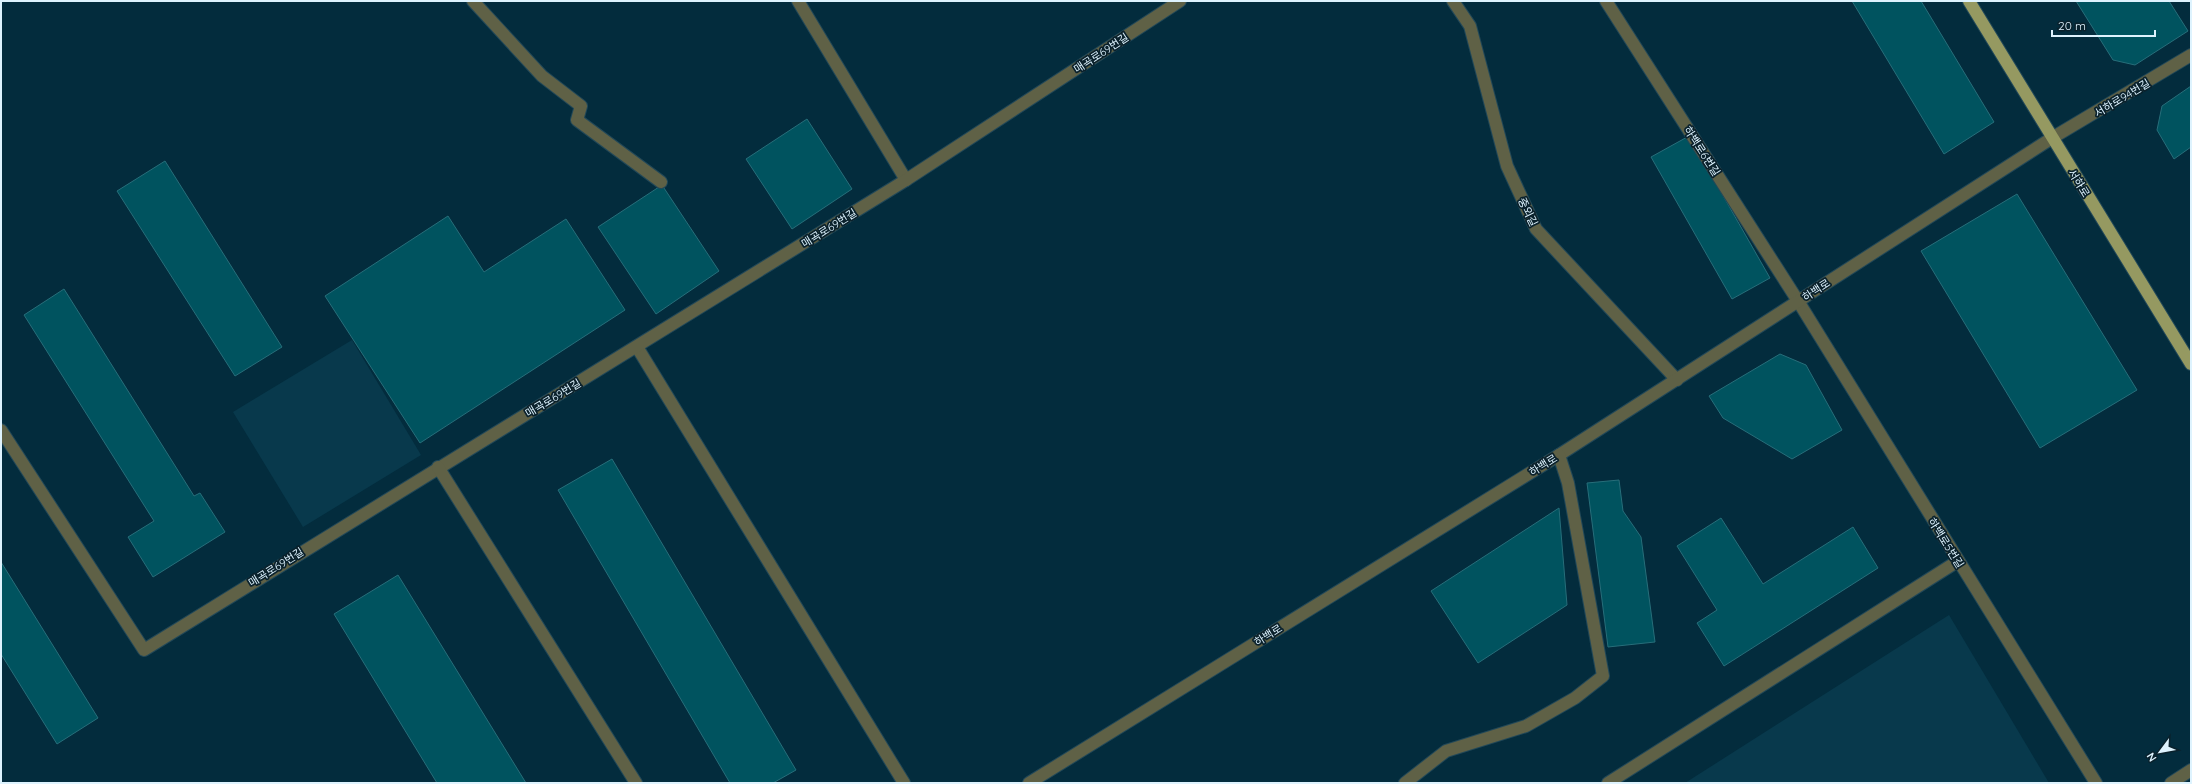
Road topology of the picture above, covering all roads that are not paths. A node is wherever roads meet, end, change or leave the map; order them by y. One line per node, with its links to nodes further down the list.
1 (473, 1): 10 (street)
2 (798, 1): 9 (street)
3 (1180, 1): 9 (street, 매곡로69번길)
4 (1453, 1): 14 (street, 중외길)
5 (1606, 1): 11 (street, 하백로6번길)
6 (1969, 1): 8 (main road, 서하로)
7 (2191, 55): 8 (street, 서하로94번길)
8 (2052, 138): 11 (street, 하백로); 13 (main road, 서하로)
9 (906, 180): 12 (street, 매곡로69번길)
10 (661, 182)
11 (1798, 301): 14 (street, 하백로); 18 (street, 하백로5번길)
12 (636, 347): 17 (street, 매곡로69번길); 21 (street)
13 (2191, 364)
14 (1677, 380): 16 (street, 하백로)
15 (1, 430): 17 (street, 매곡로69번길)
16 (1558, 455): 22 (street, 하백로); 23 (street)
17 (438, 467): 20 (street)
18 (1958, 562): 24 (street); 25 (street, 하백로5번길)
19 (2191, 770): 26 (street)
20 (636, 783)
21 (904, 783)
22 (1029, 783)
23 (1405, 783)
24 (1608, 783)
25 (2096, 783)
26 (2171, 783)

